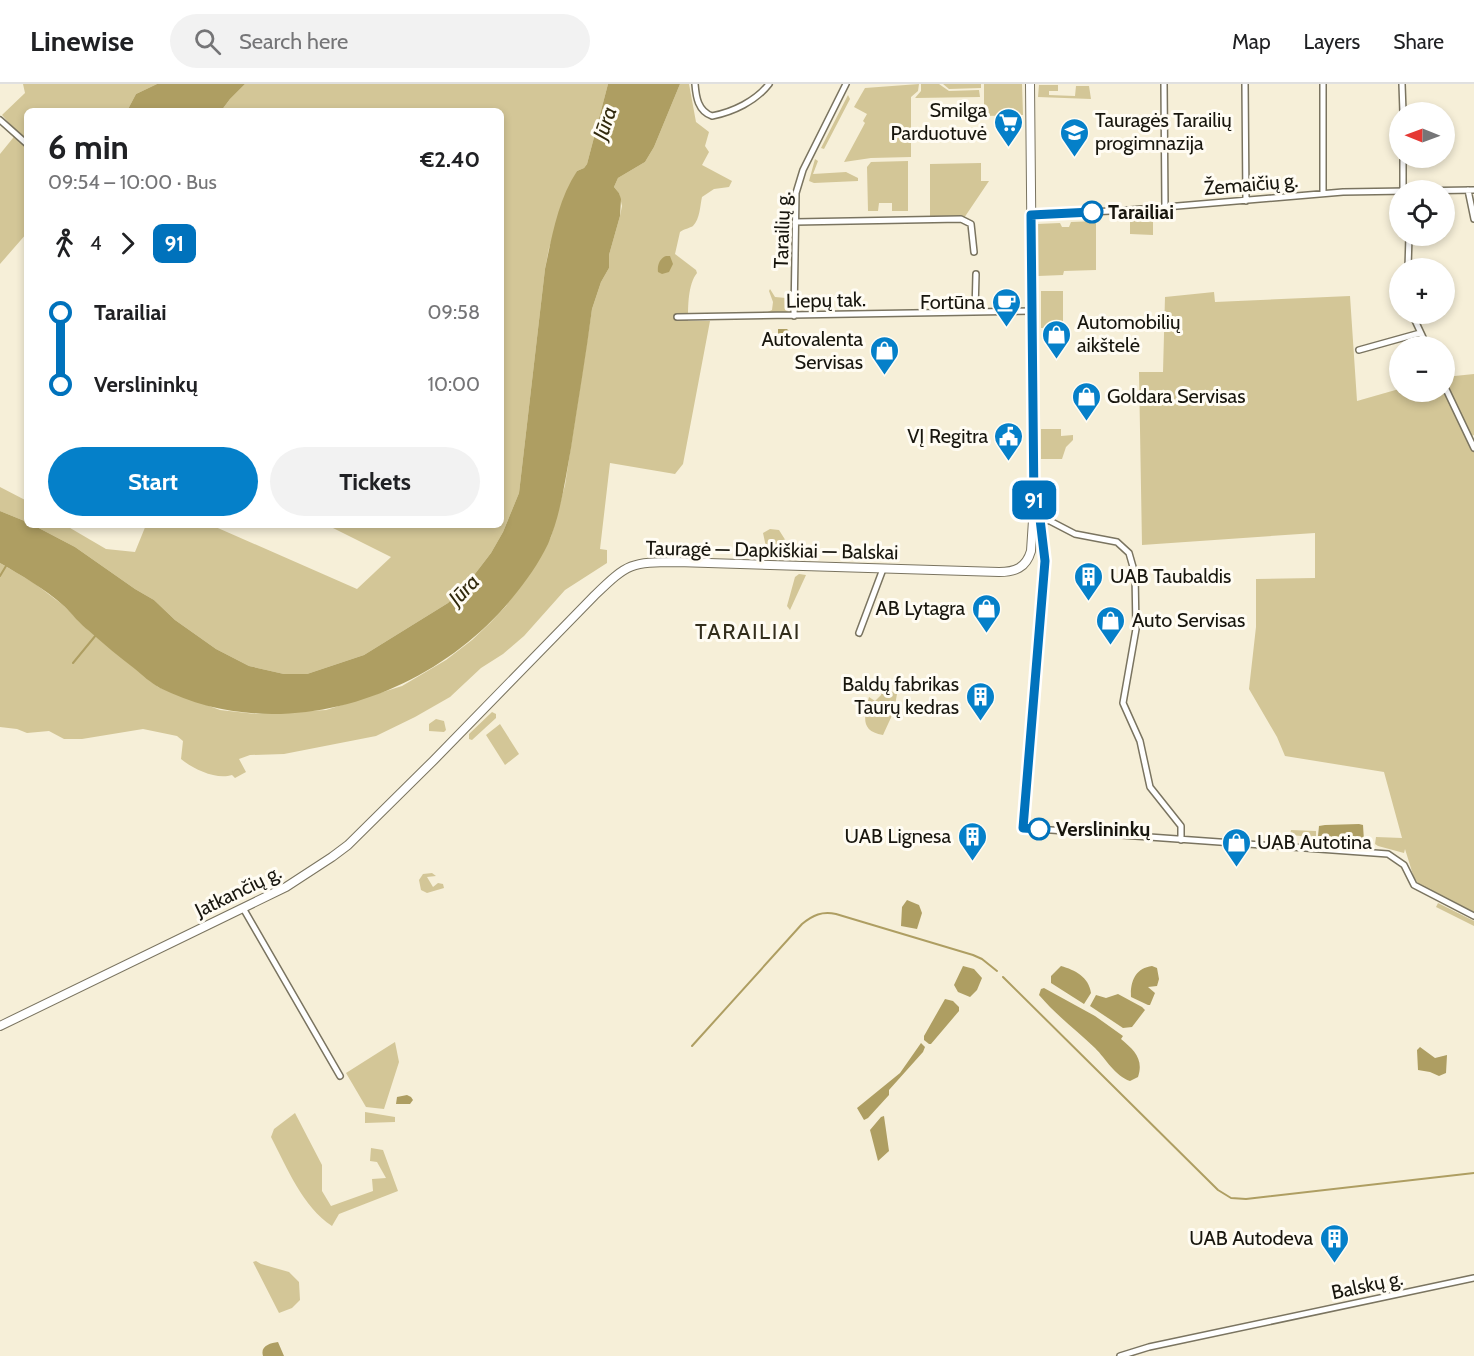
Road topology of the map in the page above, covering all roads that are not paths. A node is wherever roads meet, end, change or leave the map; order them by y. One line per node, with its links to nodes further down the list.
1 (695, 84): 2 (street)
2 (769, 84)
3 (846, 84): 20 (street, Tarailių g.)
4 (1030, 84): 18 (main road)
5 (1164, 84): 17 (street)
6 (1245, 84): 16 (street)
7 (1323, 84): 15 (street)
8 (1402, 84): 9 (street)
9 (1402, 102)
10 (0, 120): 11 (street)
11 (24, 141)
12 (1455, 190): 13 (street, Žemaičių g.)
13 (1471, 190): 19 (street)
14 (1389, 191): 15 (street, Žemaičių g.)
15 (1323, 193): 16 (street, Žemaičių g.)
16 (1246, 201): 17 (street, Žemaičių g.)
17 (1165, 207): 18 (street, Žemaičių g.)
18 (1031, 215): 23 (main road)
19 (1474, 219)
20 (795, 222): 21 (street); 25 (street, Tarailių g.)
21 (974, 252)
22 (976, 274): 24 (street)
23 (1033, 311): 24 (street, Liepų tak.); 33 (main road)
24 (975, 312): 25 (street, Liepų tak.)
25 (794, 316): 26 (street, Liepų tak.)
26 (677, 317)
27 (1416, 324): 28 (street)
28 (1420, 333): 29 (street); 30 (street)
29 (1422, 336)
30 (1359, 350)
31 (1452, 402): 32 (street)
32 (1474, 448)
33 (1034, 505): 34 (street); 35 (main road, Tauragė — Dapkiškiai — Balskai)
34 (1040, 519): 38 (street); 38 (street)
35 (883, 569): 36 (street); 37 (main road, Tauragė — Dapkiškiai — Balskai)
36 (859, 633)
37 (457, 737): 39 (main road, Jatkančių g.)
38 (1181, 840): 40 (street)
39 (243, 908): 41 (main road, Jatkančių g.); 42 (street)
40 (1474, 916)
41 (0, 1026)
42 (340, 1076)
43 (1474, 1278): 44 (street, Balskų g.)
44 (1120, 1356)

